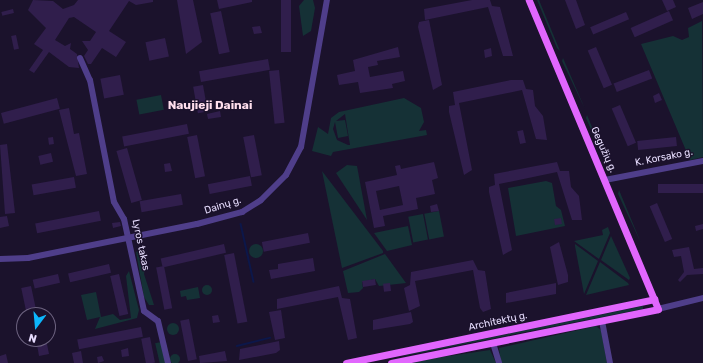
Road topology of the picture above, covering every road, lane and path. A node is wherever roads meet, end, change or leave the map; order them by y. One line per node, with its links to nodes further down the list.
1 (327, 0): 6 (street, Dainų g.)
2 (529, 0): 5 (main road, Gegužių g.)
3 (80, 58): 6 (street, Lyros takas)
4 (703, 161): 5 (street, K. Korsako g.)
5 (606, 180): 9 (main road, Gegužių g.)
6 (128, 238): 7 (street, Dainų g.); 15 (street, Lyros takas)
7 (0, 259)
8 (703, 298): 10 (street)
9 (654, 299): 10 (main road, Gegužių g.); 13 (main road, Architektų g.)
10 (658, 309): 11 (main road, Architektų g.)
11 (602, 320): 12 (main road, Architektų g.); 19 (street)
12 (493, 343): 14 (main road, Architektų g.); 18 (street)
13 (398, 352): 14 (main road); 16 (main road, Architektų g.)
14 (400, 361): 17 (main road, Architektų g.)
15 (168, 363)
16 (346, 363)
17 (391, 363)
18 (499, 363)
19 (610, 363)

